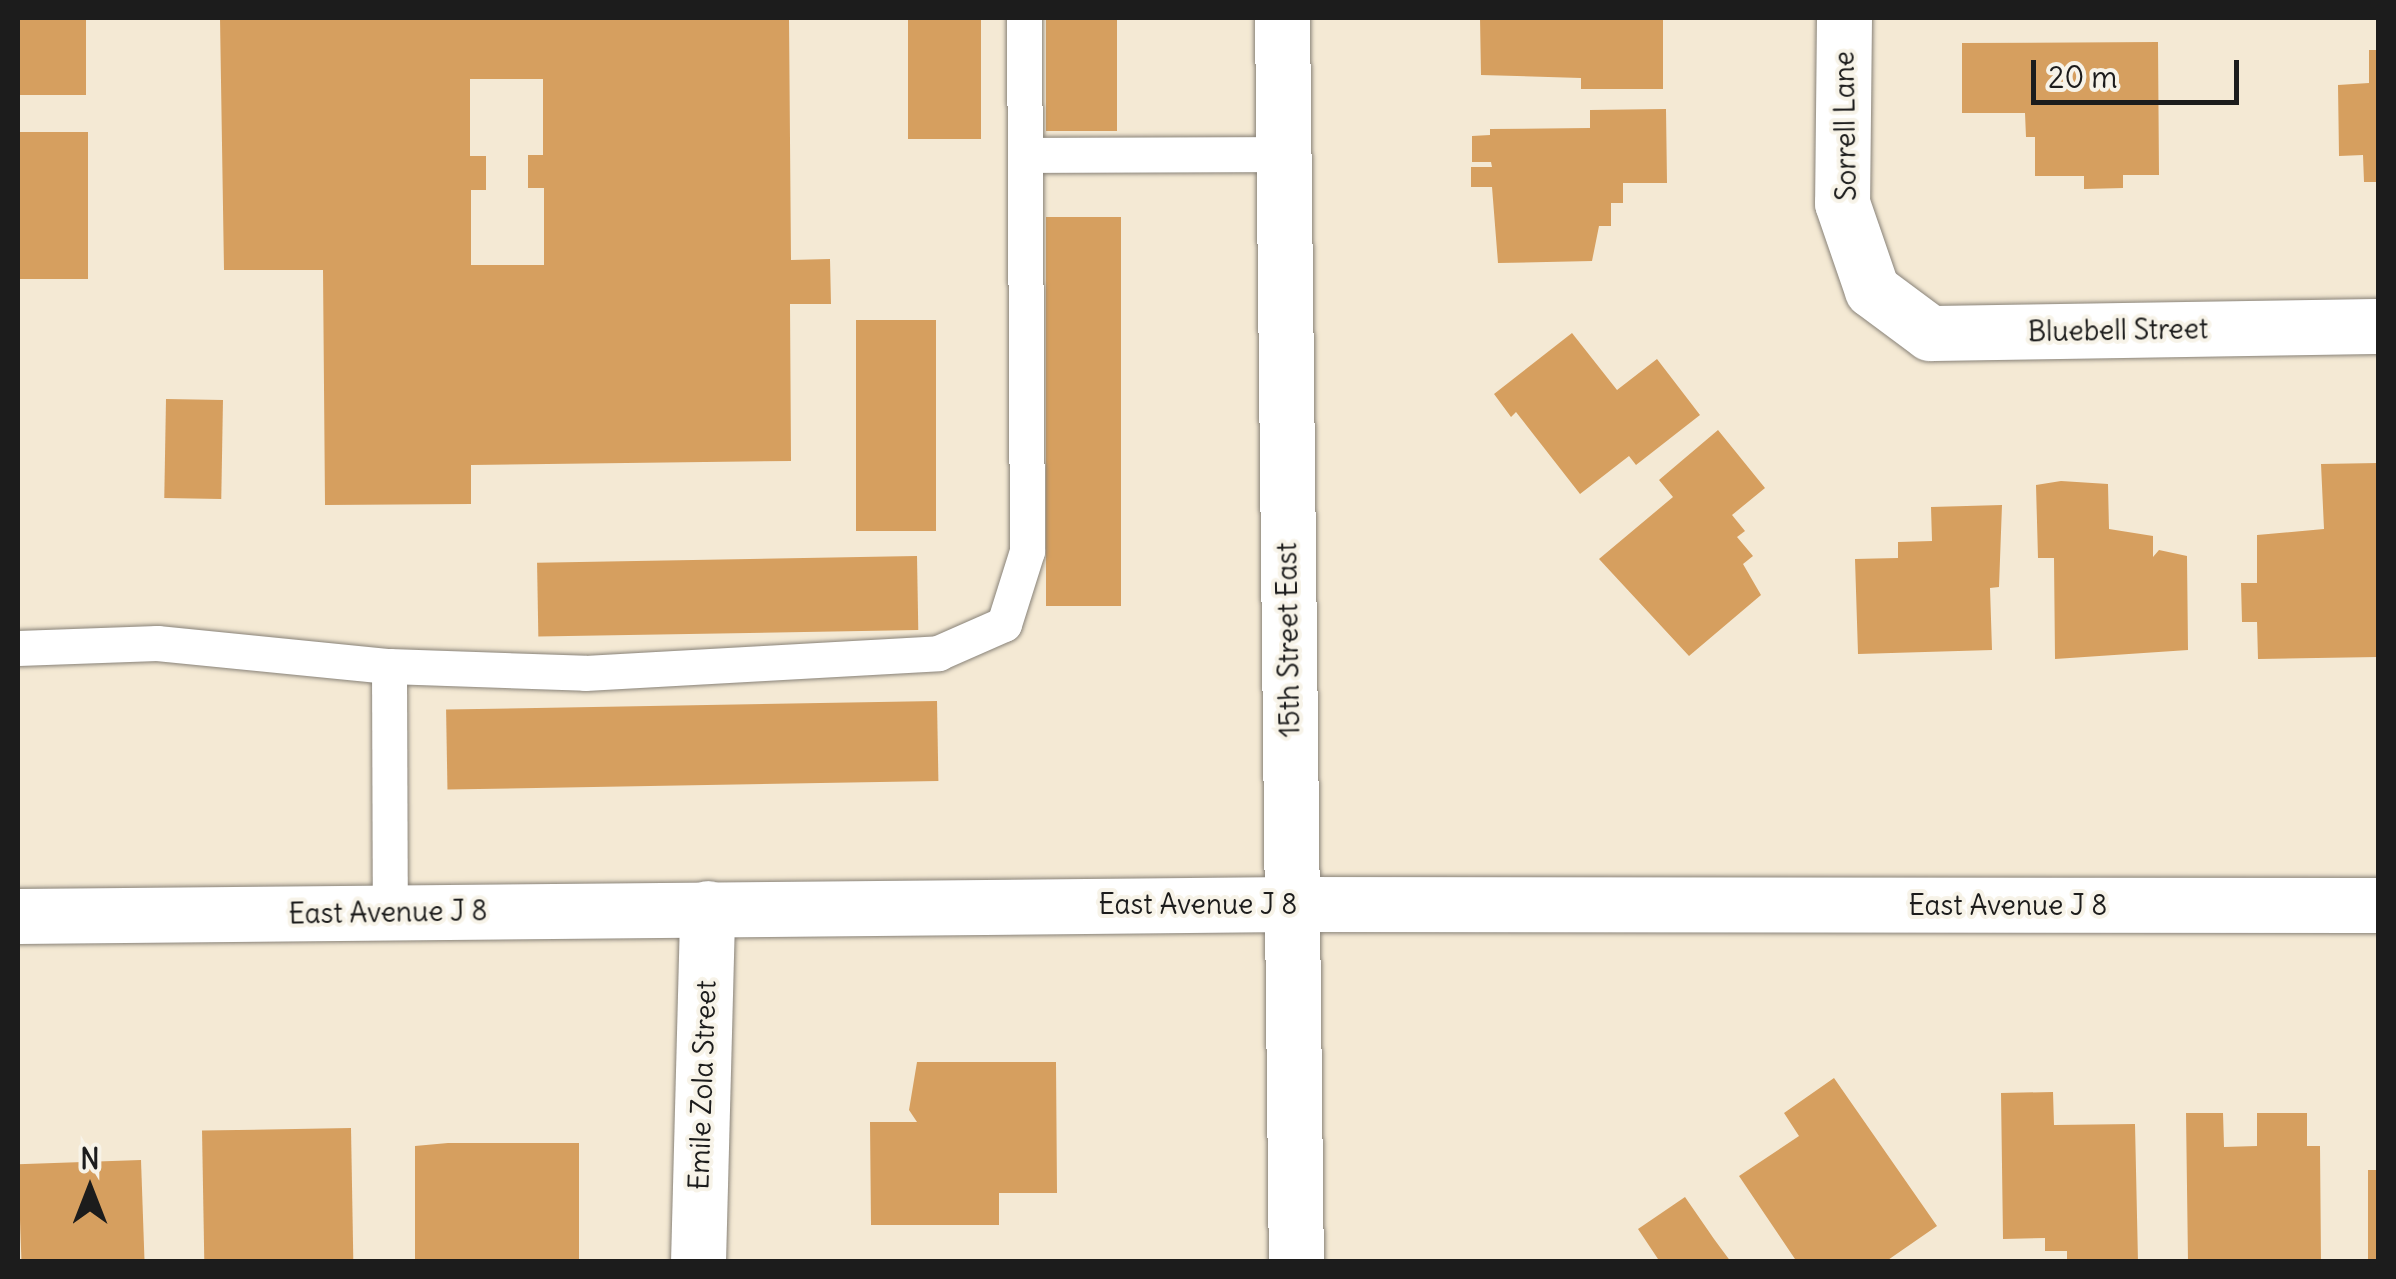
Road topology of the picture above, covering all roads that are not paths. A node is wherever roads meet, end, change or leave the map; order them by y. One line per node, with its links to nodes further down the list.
1 (1024, 18): 5 (lane)
2 (1282, 18): 4 (street, 15th Street East)
3 (1844, 18): 6 (street, Sorrell Lane)
4 (1284, 154): 5 (lane); 10 (street, 15th Street East)
5 (1027, 155): 9 (lane)
6 (1872, 290): 7 (street, Bluebell Street)
7 (2378, 326)
8 (18, 648): 9 (lane)
9 (389, 666): 13 (lane)
10 (1290, 904): 11 (street, East Avenue J 8); 12 (street, East Avenue J 8); 16 (street, 15th Street East)
11 (2378, 905)
12 (707, 908): 13 (street, East Avenue J 8); 15 (street, Emile Zola Street)
13 (390, 912): 14 (street, East Avenue J 8)
14 (18, 916)
15 (698, 1262)
16 (1296, 1262)

